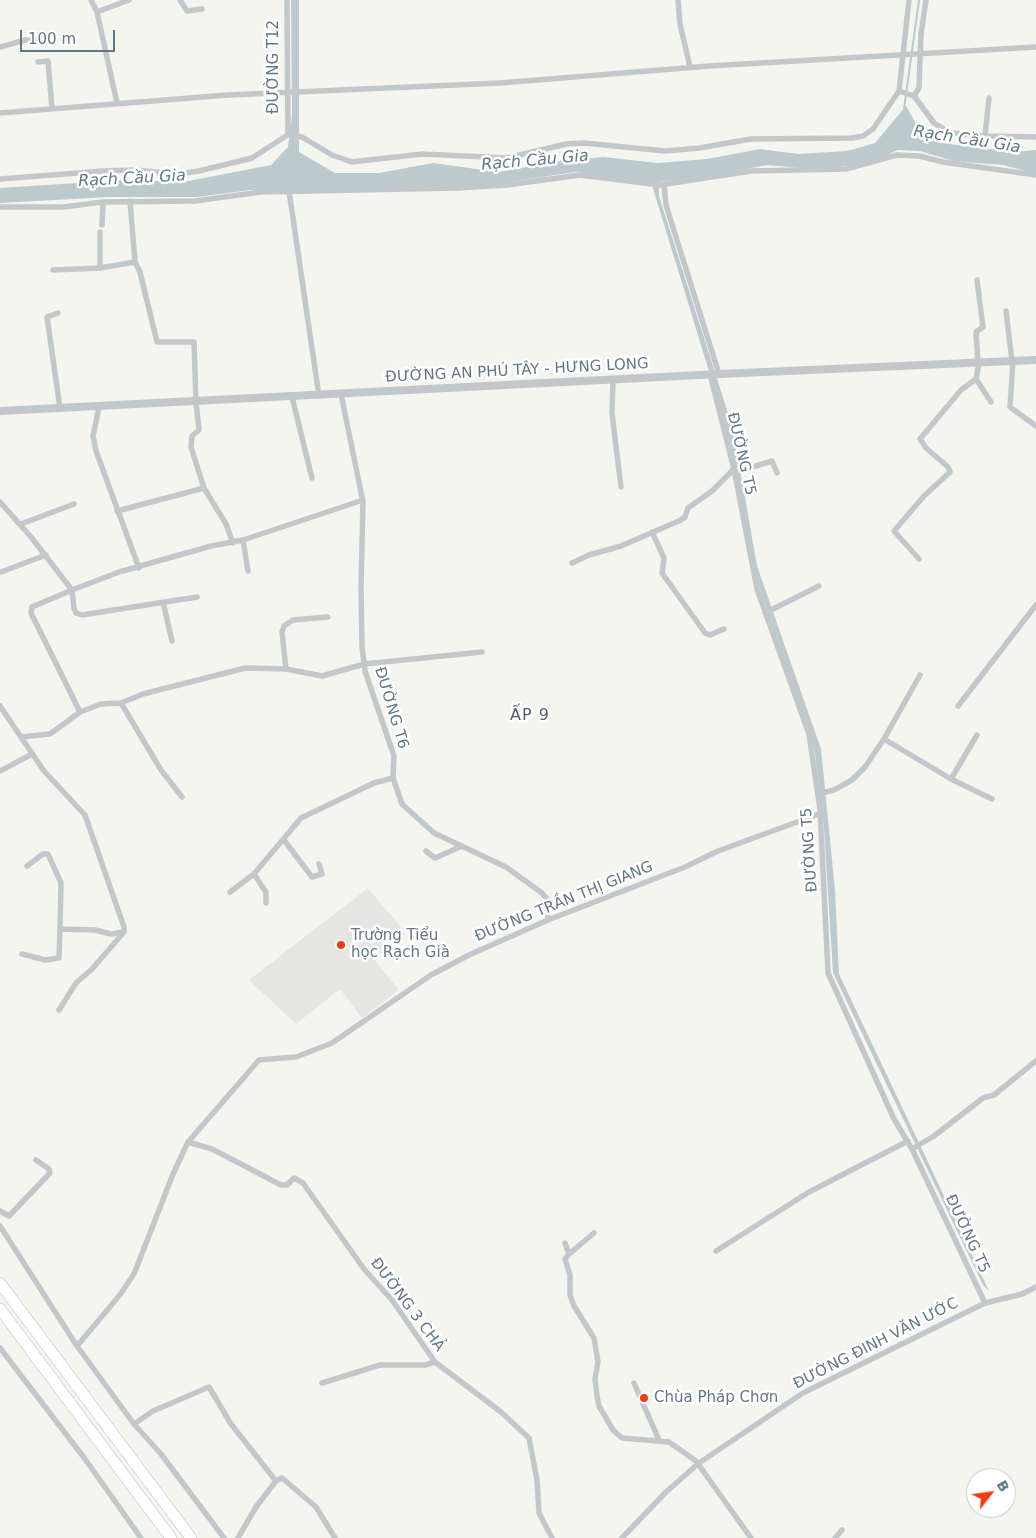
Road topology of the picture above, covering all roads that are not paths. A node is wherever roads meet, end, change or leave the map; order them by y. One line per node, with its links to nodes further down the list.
1 (91, 0): 9 (street)
2 (129, 0): 9 (street)
3 (180, 0): 8 (street)
4 (287, 0): 18 (street, ĐƯỜNG T12)
5 (678, 0): 16 (street)
6 (909, 0): 13 (street)
7 (926, 0): 14 (street)
8 (202, 9)
9 (97, 12): 21 (street)
10 (38, 40): 11 (street)
11 (0, 47)
12 (1036, 47): 14 (street)
13 (903, 54): 14 (street); 16 (street); 17 (street)
14 (922, 54): 19 (street)
15 (38, 62): 22 (street)
16 (690, 67): 18 (street)
17 (901, 91): 19 (street); 24 (street)
18 (288, 92): 21 (street); 24 (street, ĐƯỜNG T12)
19 (914, 96): 25 (street)
20 (989, 98): 25 (street)
21 (117, 103): 22 (street)
22 (52, 108): 23 (street)
23 (0, 113)
24 (288, 135): 28 (street)
25 (985, 136): 26 (street)
26 (1036, 136)
27 (1036, 175): 29 (street)
28 (0, 179)
29 (662, 185): 30 (street); 43 (street, ĐƯỜNG T5)
30 (289, 191): 31 (street); 47 (street)
31 (130, 201): 32 (street); 34 (street)
32 (103, 202): 33 (street); 35 (street)
33 (0, 207)
34 (135, 262): 35 (street); 49 (street)
35 (100, 268): 36 (street)
36 (53, 270)
37 (977, 280): 42 (street)
38 (1006, 311): 41 (street)
39 (58, 313): 52 (street)
40 (1036, 360): 41 (street, ĐƯỜNG AN PHÚ TÂY - HƯNG LONG)
41 (1012, 361): 42 (street, ĐƯỜNG AN PHÚ TÂY - HƯNG LONG); 54 (street)
42 (978, 363): 43 (street, ĐƯỜNG AN PHÚ TÂY - HƯNG LONG); 44 (street)
43 (715, 374): 45 (street, ĐƯỜNG AN PHÚ TÂY - HƯNG LONG); 55 (street, ĐƯỜNG T5)
44 (976, 378): 50 (street); 69 (street)
45 (613, 380): 46 (street, ĐƯỜNG AN PHÚ TÂY - HƯNG LONG); 58 (street)
46 (341, 394): 47 (street, ĐƯỜNG AN PHÚ TÂY - HƯNG LONG); 60 (street, ĐƯỜNG T6)
47 (319, 396): 48 (street, ĐƯỜNG AN PHÚ TÂY - HƯNG LONG)
48 (292, 397): 49 (street, ĐƯỜNG AN PHÚ TÂY - HƯNG LONG); 57 (street)
49 (196, 402): 51 (street, ĐƯỜNG AN PHÚ TÂY - HƯNG LONG); 59 (street)
50 (991, 402)
51 (99, 407): 52 (street, ĐƯỜNG AN PHÚ TÂY - HƯNG LONG); 63 (street)
52 (60, 408): 53 (street, ĐƯỜNG AN PHÚ TÂY - HƯNG LONG)
53 (0, 411)
54 (1036, 426)
55 (734, 469): 56 (street); 65 (street); 79 (street, ĐƯỜNG T5)
56 (777, 473)
57 (312, 478)
58 (621, 487)
59 (204, 488): 63 (street); 67 (street)
60 (363, 500): 66 (street); 84 (street, ĐƯỜNG T6)
61 (0, 502): 64 (street)
62 (74, 504): 64 (street)
63 (118, 511): 71 (street)
64 (21, 524): 68 (street)
65 (652, 532): 70 (street); 81 (street)
66 (243, 540): 67 (street); 72 (street)
67 (233, 543): 71 (street)
68 (46, 555): 73 (street); 75 (street)
69 (919, 559)
70 (572, 563)
71 (139, 568): 75 (street)
72 (248, 571)
73 (1, 572)
74 (819, 586): 79 (street)
75 (72, 590): 77 (street); 90 (street)
76 (197, 597): 77 (street)
77 (163, 602): 82 (street)
78 (1036, 605): 89 (street)
79 (765, 613): 98 (street, ĐƯỜNG T5)
80 (328, 617): 85 (street)
81 (724, 629)
82 (172, 641)
83 (482, 652): 84 (street)
84 (364, 664): 85 (street); 96 (street, ĐƯỜNG T6)
85 (286, 669): 87 (street)
86 (920, 676): 93 (street)
87 (121, 703): 90 (street); 99 (street)
88 (0, 706): 92 (street)
89 (958, 706)
90 (80, 712): 92 (street)
91 (977, 735): 97 (street)
92 (21, 737): 94 (street)
93 (884, 739): 97 (street); 98 (street)
94 (32, 754): 95 (street); 112 (street)
95 (0, 772)
96 (393, 778): 102 (street); 103 (street, ĐƯỜNG T6)
97 (951, 779): 100 (street)
98 (818, 794): 101 (street, ĐƯỜNG T5)
99 (182, 798)
100 (992, 799)
101 (819, 814): 110 (street, ĐƯỜNG TRẦN THỊ GIANG); 116 (street, ĐƯỜNG T5)
102 (284, 840): 105 (street); 107 (street)
103 (462, 846): 104 (street); 110 (street, ĐƯỜNG T6)
104 (426, 851)
105 (319, 864)
106 (27, 866): 111 (street)
107 (254, 874): 108 (street); 109 (street)
108 (230, 892)
109 (266, 903)
110 (548, 920): 117 (street, ĐƯỜNG TRẦN THỊ GIANG)
111 (60, 929): 112 (street); 113 (street)
112 (124, 932): 114 (street)
113 (22, 954)
114 (59, 1010)
115 (1036, 1062): 118 (street)
116 (908, 1141): 118 (street, ĐƯỜNG T5); 124 (street)
117 (188, 1142): 130 (street, ĐƯỜNG TRẦN THỊ GIANG); 132 (street, ĐƯỜNG 3 CHẢ)
118 (914, 1148): 128 (street, ĐƯỜNG T5)
119 (36, 1160): 120 (street)
120 (0, 1211)
121 (0, 1226): 130 (street)
122 (594, 1233): 125 (street)
123 (565, 1243): 125 (street)
124 (716, 1251)
125 (569, 1254): 136 (street)
126 (0, 1283): 142 (highway)
127 (1036, 1287): 128 (street, ĐƯỜNG ĐINH VĂN ƯỚC)
128 (985, 1303): 137 (street, ĐƯỜNG ĐINH VĂN ƯỚC)
129 (0, 1309): 141 (highway)
130 (77, 1346): 135 (street)
131 (0, 1348): 140 (street)
132 (435, 1362): 133 (street); 146 (street, ĐƯỜNG 3 CHẢ)
133 (322, 1383)
134 (634, 1383): 136 (street)
135 (134, 1424): 138 (street); 143 (street)
136 (659, 1440): 137 (street)
137 (699, 1463): 147 (street, ĐƯỜNG ĐINH VĂN ƯỚC); 148 (street)
138 (276, 1481): 144 (street); 145 (street)
139 (842, 1530): 149 (street)
140 (141, 1538)
141 (171, 1538)
142 (190, 1538)
143 (224, 1538)
144 (238, 1538)
145 (335, 1538)
146 (552, 1538)
147 (622, 1538)
148 (751, 1538)
149 (835, 1538)

